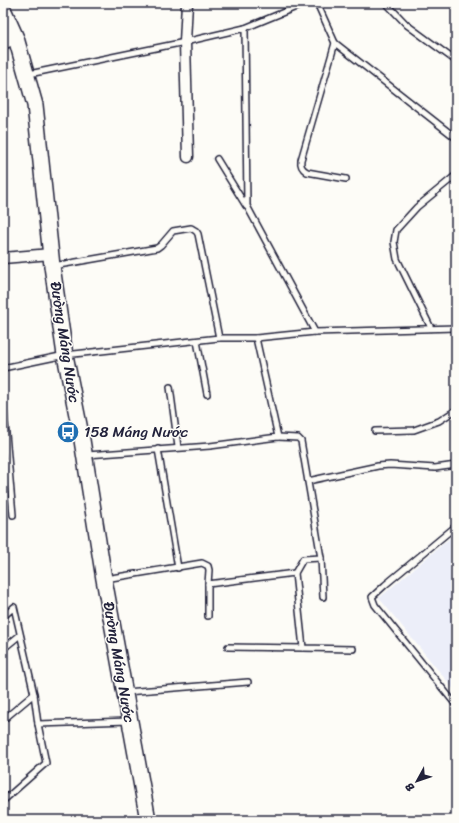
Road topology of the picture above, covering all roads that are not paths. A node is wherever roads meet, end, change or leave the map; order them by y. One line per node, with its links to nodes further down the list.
1 (186, 3): 8 (street)
2 (306, 3): 6 (lane)
3 (317, 3): 9 (lane)
4 (386, 3): 11 (lane)
5 (3, 9): 7 (main road, Đường Máng Nước)
6 (245, 28): 8 (lane); 18 (lane)
7 (16, 38): 10 (street); 12 (main road, Đường Máng Nước)
8 (185, 42): 12 (lane); 14 (street)
9 (335, 43): 13 (lane); 17 (lane)
10 (3, 44)
11 (456, 61)
12 (28, 75): 20 (main road, Đường Máng Nước)
13 (456, 138)
14 (188, 156)
15 (217, 158): 18 (lane)
16 (456, 175): 21 (lane)
17 (346, 179)
18 (247, 206): 23 (lane)
19 (3, 258): 20 (street)
20 (52, 260): 24 (lane); 27 (main road, Đường Máng Nước)
21 (431, 328): 22 (lane); 23 (lane)
22 (456, 328)
23 (315, 332): 25 (lane)
24 (218, 338): 25 (lane); 26 (lane)
25 (256, 338): 34 (lane)
26 (197, 340): 27 (lane); 30 (lane)
27 (65, 355): 28 (lane); 37 (main road, Đường Máng Nước)
28 (3, 368)
29 (170, 387): 35 (lane)
30 (207, 394)
31 (3, 399): 40 (lane)
32 (456, 410): 33 (lane)
33 (375, 431)
34 (278, 437): 35 (lane); 39 (lane)
35 (178, 448): 36 (lane)
36 (158, 449): 37 (lane); 43 (lane)
37 (84, 455): 45 (main road, Đường Máng Nước)
38 (456, 465): 39 (lane)
39 (308, 481): 42 (lane)
40 (13, 515)
41 (456, 526): 58 (lane)
42 (321, 558): 44 (lane); 47 (lane)
43 (178, 568): 45 (lane); 46 (lane)
44 (296, 573): 46 (lane); 52 (lane)
45 (104, 579): 56 (main road, Đường Máng Nước)
46 (208, 584): 48 (lane)
47 (323, 597)
48 (208, 616)
49 (3, 617): 50 (lane)
50 (20, 635): 53 (lane); 57 (lane)
51 (228, 647): 52 (lane)
52 (303, 648): 54 (lane)
53 (3, 649)
54 (353, 649)
55 (248, 682): 56 (lane)
56 (125, 692): 60 (main road, Đường Máng Nước)
57 (34, 694): 59 (lane); 61 (lane)
58 (456, 705)
59 (3, 720)
60 (130, 721): 61 (lane); 63 (main road, Đường Máng Nước)
61 (38, 724): 62 (lane)
62 (3, 801)
63 (148, 820)

